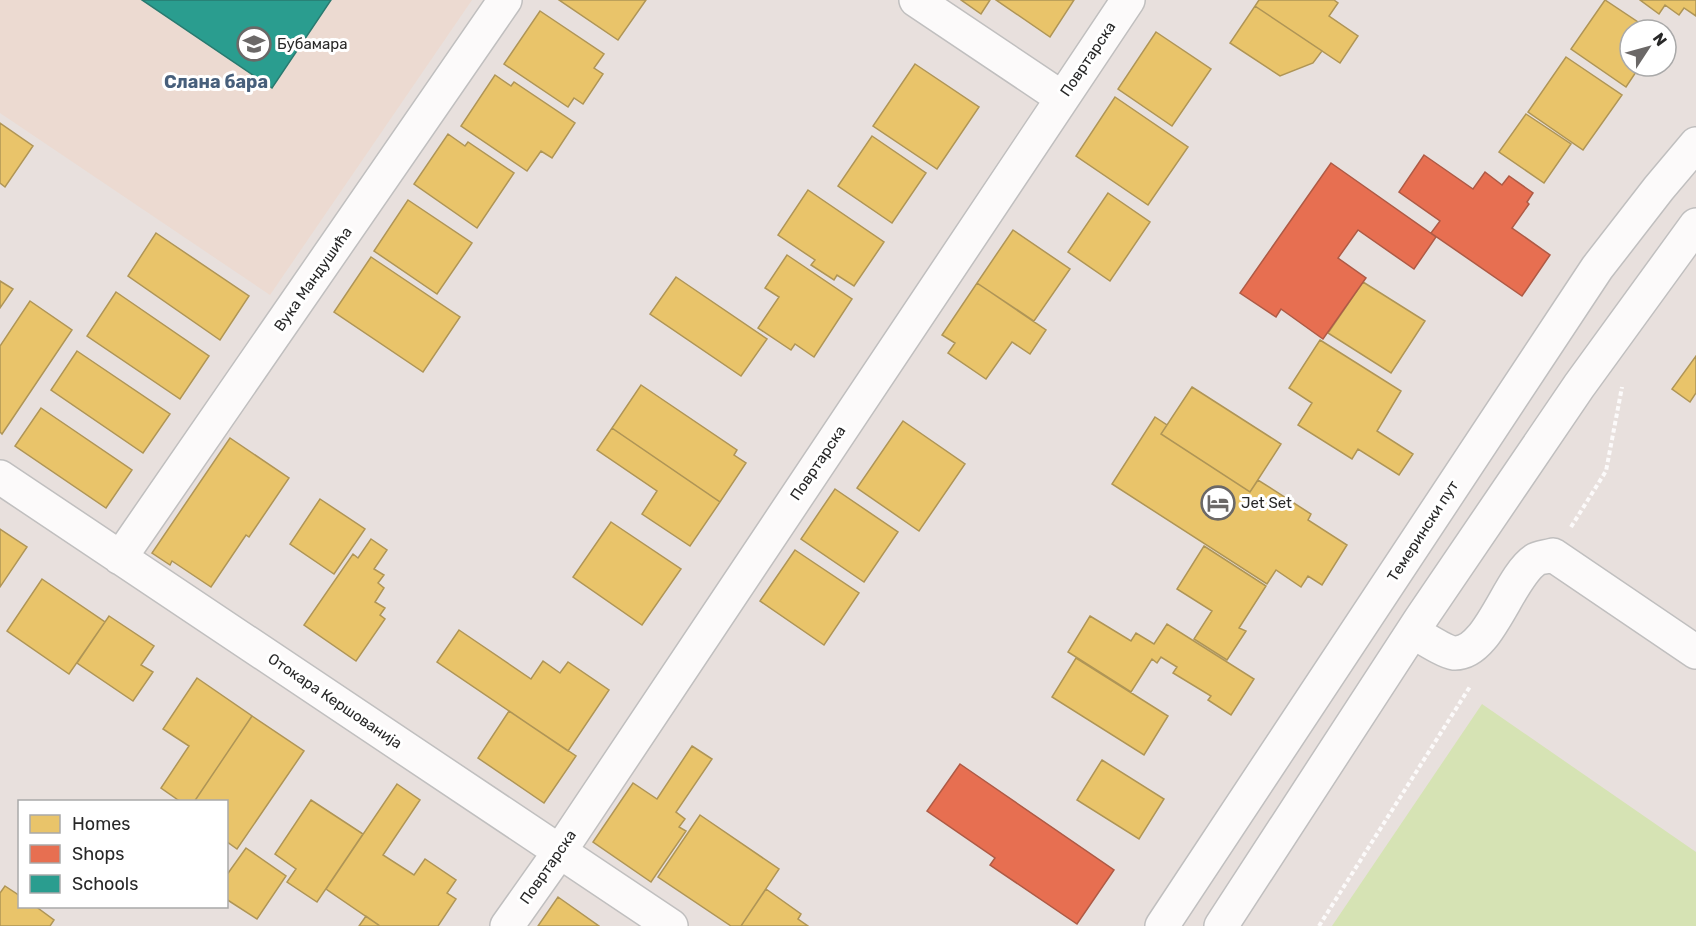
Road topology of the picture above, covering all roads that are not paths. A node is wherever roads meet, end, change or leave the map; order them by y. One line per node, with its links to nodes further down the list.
1 (505, 0): 8 (street, Вука Мандушића)
2 (916, 0): 4 (street)
3 (1128, 0): 4 (street, Повртарска)
4 (1062, 98): 11 (street, Повртарска)
5 (1696, 144): 14 (street, Темерински пут)
6 (1696, 225): 9 (street)
7 (0, 477): 8 (street, Отокара Кершованија)
8 (120, 558): 11 (street, Отокара Кершованија)
9 (1413, 632): 10 (street); 15 (street)
10 (1696, 652)
11 (560, 851): 12 (street, Повртарска); 13 (street, Отокара Кершованија)
12 (507, 926)
13 (671, 926)
14 (1162, 926)
15 (1221, 926)

